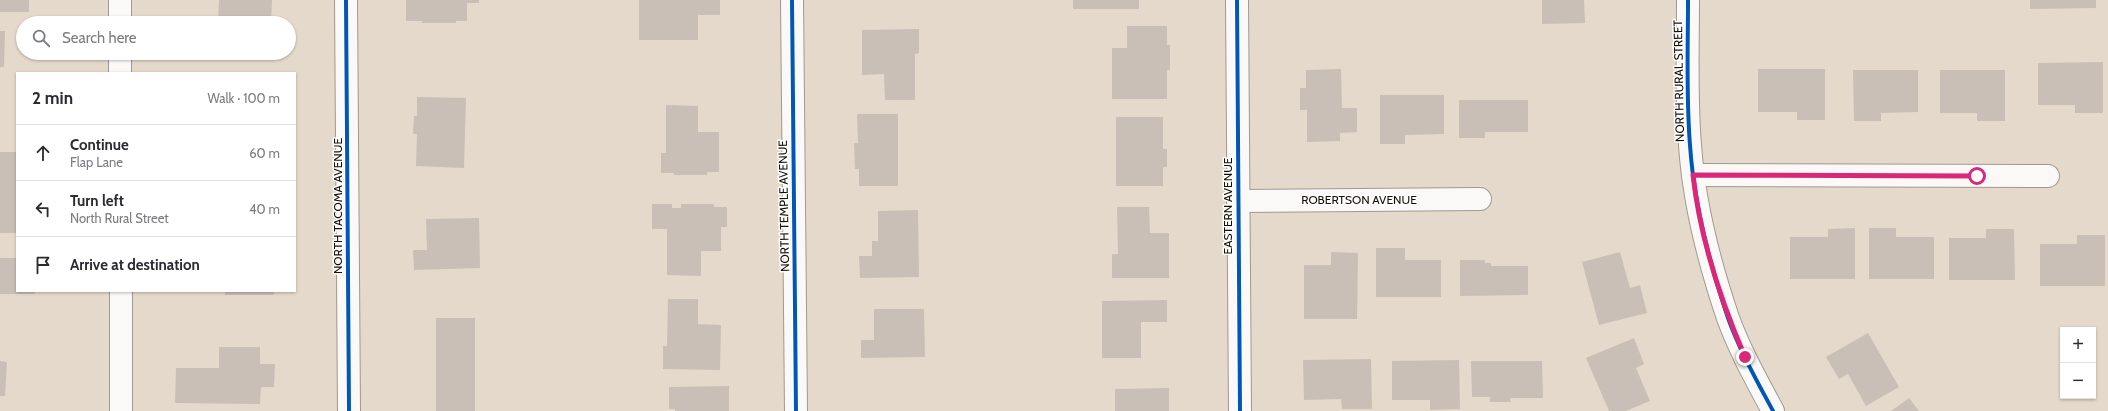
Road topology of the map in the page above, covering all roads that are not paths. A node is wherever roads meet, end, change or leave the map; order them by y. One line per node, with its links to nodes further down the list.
1 (120, 0): 6 (street)
2 (346, 0): 15 (street, NORTH TACOMA AVENUE)
3 (792, 0): 16 (street, NORTH TEMPLE AVENUE)
4 (1237, 0): 12 (street, EASTERN AVENUE)
5 (1688, 0): 9 (street, NORTH RURAL STREET)
6 (120, 16)
7 (120, 60): 8 (street)
8 (120, 72)
9 (1693, 175): 10 (street); 18 (street, NORTH RURAL STREET)
10 (2048, 176)
11 (1480, 199): 12 (street, ROBERTSON AVENUE)
12 (1238, 201): 17 (street, EASTERN AVENUE)
13 (121, 292): 14 (street)
14 (121, 411)
15 (349, 411)
16 (796, 411)
17 (1240, 411)
18 (1773, 411)

